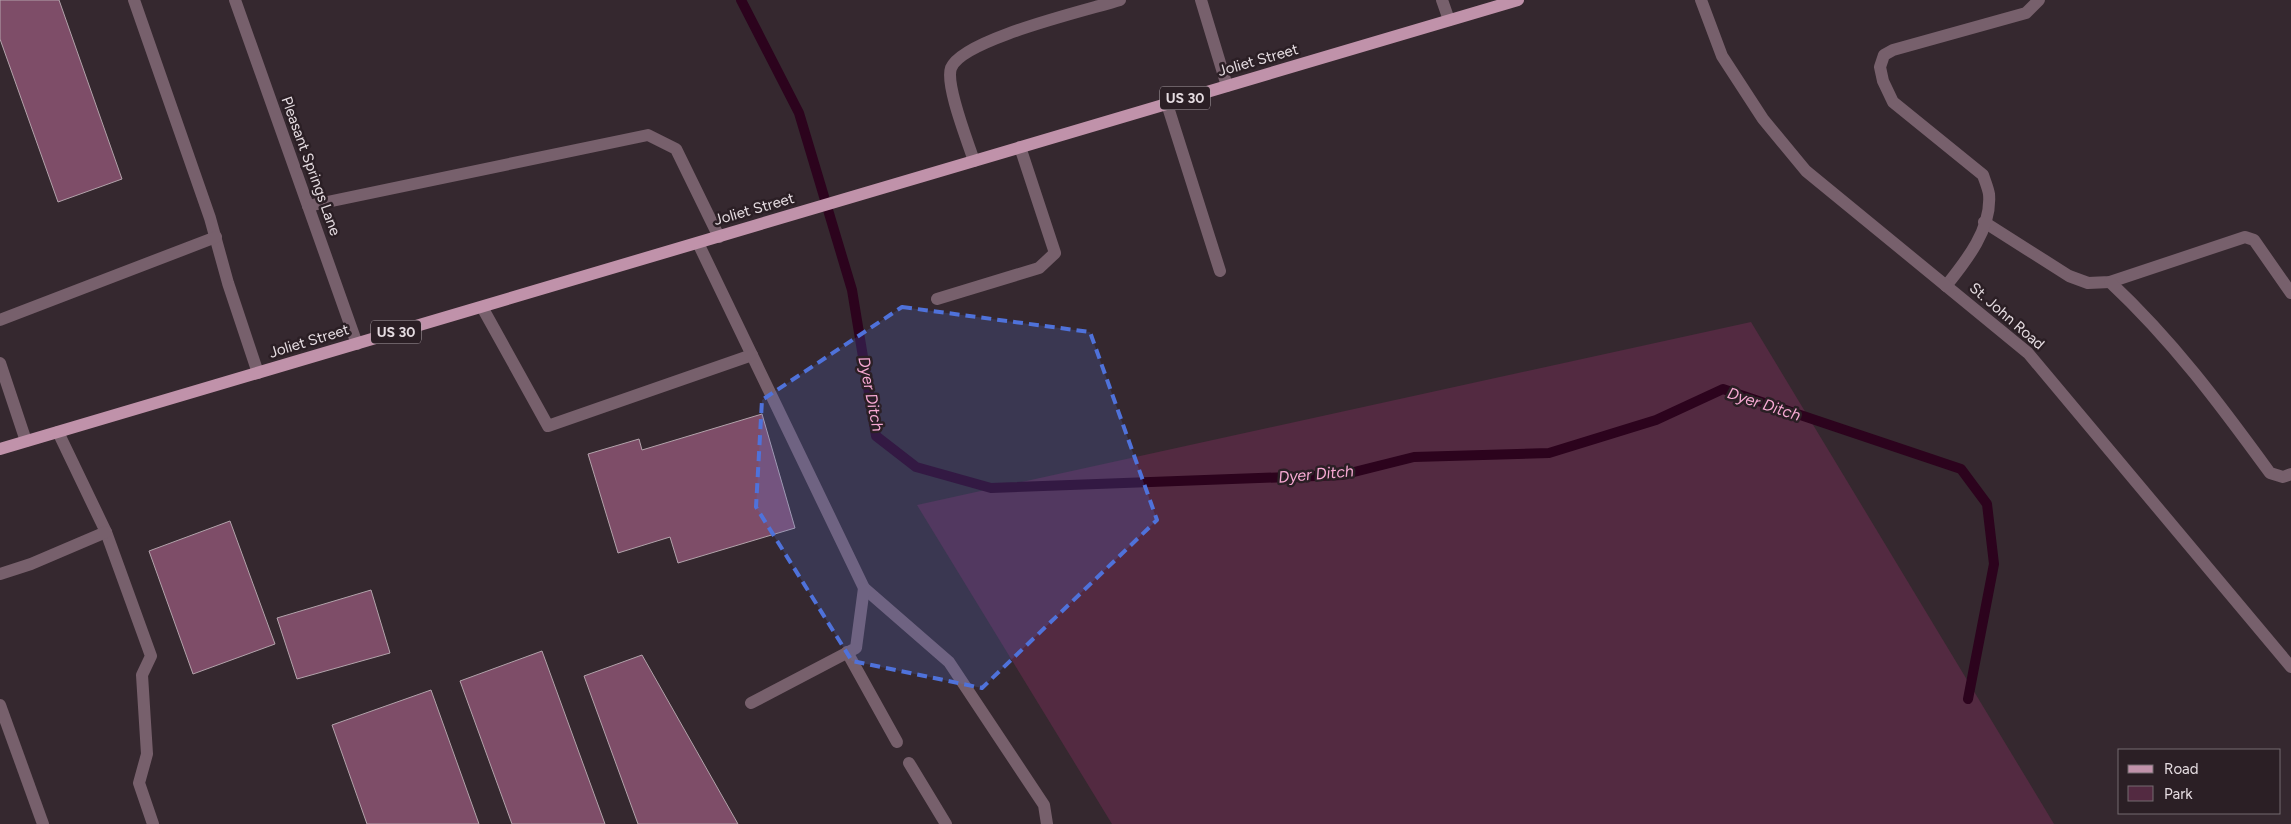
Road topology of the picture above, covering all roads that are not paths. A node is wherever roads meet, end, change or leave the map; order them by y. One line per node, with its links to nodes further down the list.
1 (134, 0): 17 (street)
2 (235, 0): 14 (street, Pleasant Springs Lane)
3 (1120, 0): 13 (street)
4 (1201, 0): 10 (street)
5 (1442, 0): 9 (street)
6 (1518, 0): 9 (main road, Joliet Street / US 30)
7 (1701, 0): 21 (street, St. John Road)
8 (2039, 0): 15 (street)
9 (1449, 20): 10 (main road, Joliet Street / US 30)
10 (1227, 86): 11 (main road, Joliet Street / US 30)
11 (1168, 104): 12 (main road, Joliet Street / US 30); 19 (street)
12 (1020, 147): 13 (main road, Joliet Street / US 30); 23 (street)
13 (974, 161): 16 (main road, Joliet Street / US 30)
14 (308, 206): 16 (street); 26 (street, Pleasant Springs Lane)
15 (1984, 222): 20 (street); 21 (street)
16 (719, 237): 18 (main road, Joliet Street / US 30)
17 (216, 238): 25 (street); 29 (street)
18 (698, 243): 24 (main road, Joliet Street / US 30); 27 (street)
19 (1220, 271)
20 (2110, 282): 22 (street); 33 (street)
21 (1946, 286): 38 (street, St. John Road)
22 (2291, 292)
23 (937, 299)
24 (482, 307): 26 (main road, Joliet Street / US 30); 27 (street)
25 (0, 320)
26 (357, 344): 29 (main road, Joliet Street / US 30)
27 (752, 355): 36 (street)
28 (0, 363): 31 (street)
29 (258, 373): 30 (main road, Joliet Street / US 30)
30 (58, 432): 31 (main road, Joliet Street / US 30); 34 (street)
31 (26, 441): 32 (main road, Joliet Street / US 30)
32 (0, 449)
33 (2291, 474)
34 (106, 532): 35 (street); 44 (street)
35 (0, 574)
36 (864, 588): 37 (street); 46 (street)
37 (847, 652): 39 (street); 41 (street)
38 (2290, 665)
39 (751, 703)
40 (0, 705): 43 (street)
41 (897, 742)
42 (909, 763): 45 (street)
43 (44, 824)
44 (153, 824)
45 (946, 824)
46 (1047, 824)

